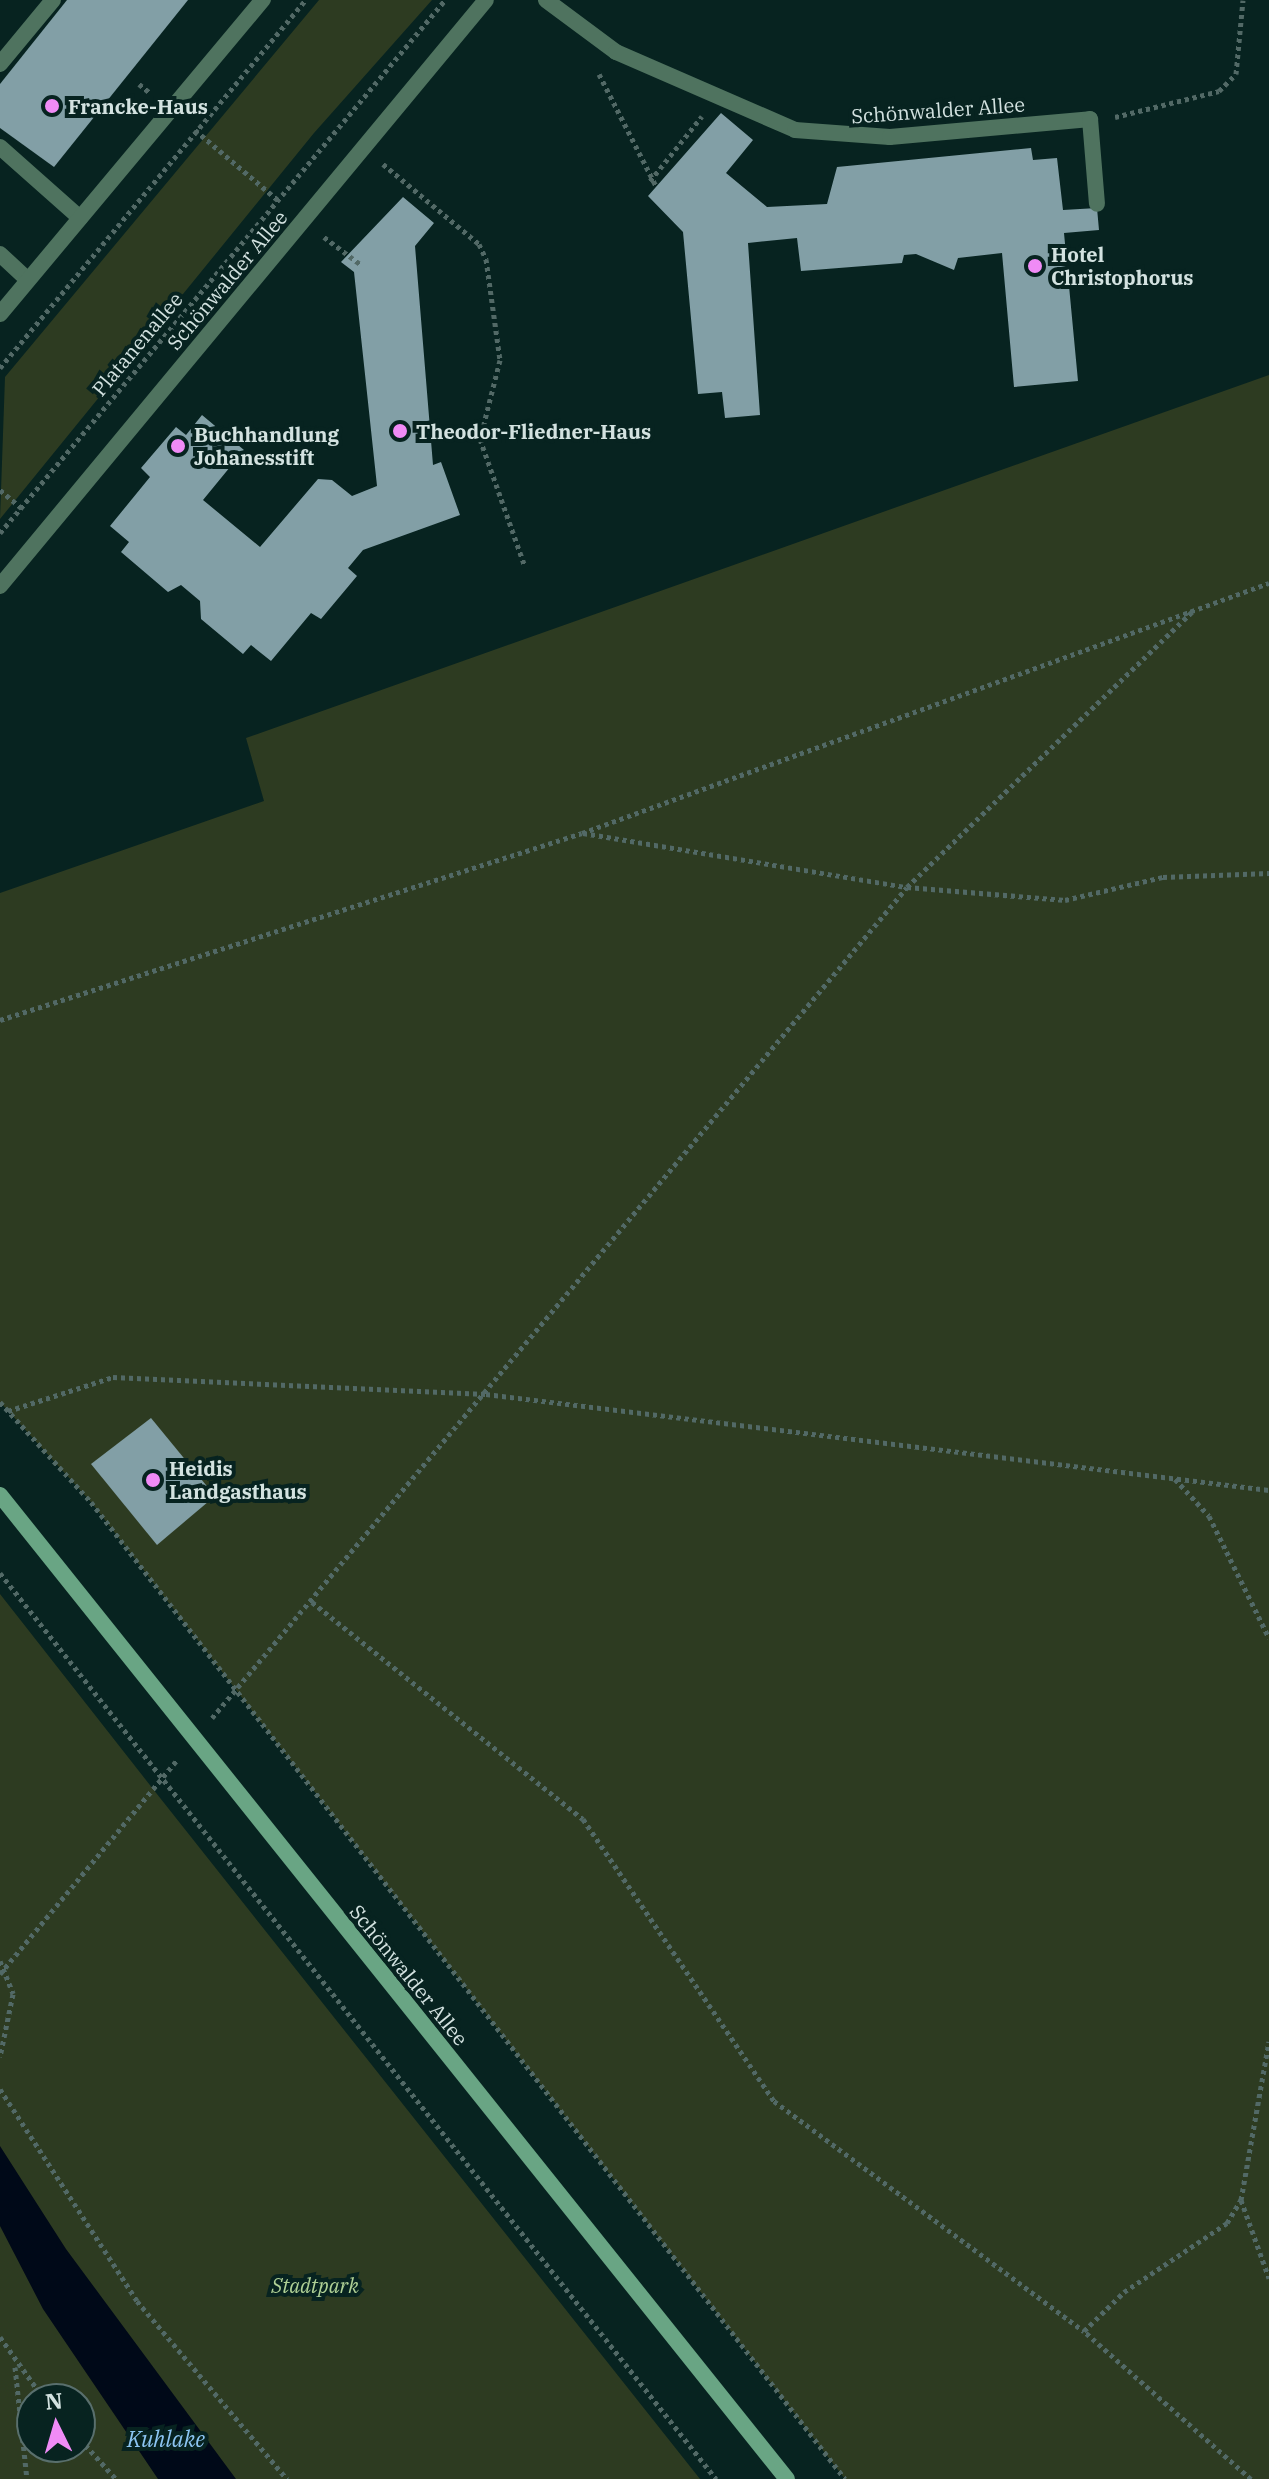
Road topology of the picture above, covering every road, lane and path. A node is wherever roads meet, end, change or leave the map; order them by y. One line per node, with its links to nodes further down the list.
1 (53, 0): 9 (street)
2 (306, 0): 14 (path)
3 (445, 0): 19 (path, Platanenallee)
4 (486, 0): 16 (street, Schönwalder Allee)
5 (546, 0): 8 (street, Schönwalder Allee)
6 (1243, 0): 13 (path)
7 (260, 1): 12 (street)
8 (581, 25): 11 (street, Schönwalder Allee); 17 (path)
9 (0, 64)
10 (139, 84): 12 (path)
11 (714, 97): 13 (street, Schönwalder Allee); 17 (path)
12 (170, 111): 14 (path); 21 (street)
13 (1090, 119): 20 (street)
14 (197, 132): 19 (path); 27 (path)
15 (0, 147): 21 (street)
16 (363, 148): 22 (street, Schönwalder Allee); 32 (path)
17 (650, 181): 18 (path)
18 (656, 186)
19 (278, 200): 22 (path); 29 (path, Platanenallee)
20 (1097, 204)
21 (80, 218): 25 (street)
22 (303, 220): 24 (path); 30 (street, Schönwalder Allee)
23 (0, 254): 25 (street)
24 (360, 264)
25 (28, 280): 26 (street)
26 (0, 314)
27 (0, 368)
28 (0, 490): 29 (path)
29 (21, 508): 30 (path); 31 (path, Platanenallee)
30 (47, 529): 34 (street, Schönwalder Allee)
31 (0, 533)
32 (524, 564)
33 (1269, 583): 35 (path)
34 (0, 586)
35 (1194, 610): 36 (path); 38 (path)
36 (582, 833): 38 (path); 39 (path)
37 (1269, 873): 38 (path)
38 (907, 887): 40 (path)
39 (0, 1020)
40 (486, 1394): 42 (path); 43 (path); 47 (path)
41 (0, 1402): 42 (path)
42 (8, 1411): 49 (path)
43 (1175, 1479): 44 (path); 48 (path)
44 (1269, 1490)
45 (0, 1495): 50 (main road, Schönwalder Allee)
46 (0, 1573): 51 (path)
47 (312, 1602): 49 (path); 60 (path)
48 (1269, 1638)
49 (236, 1689): 50 (path); 70 (path)
50 (195, 1738): 51 (path); 69 (main road, Schönwalder Allee)
51 (162, 1778): 53 (path); 68 (path)
52 (0, 1961): 53 (path)
53 (6, 1967): 54 (path); 56 (path)
54 (0, 1974)
55 (1269, 2041): 58 (path)
56 (0, 2057)
57 (0, 2089): 67 (path)
58 (1241, 2200): 59 (path); 60 (path)
59 (1269, 2278)
60 (1084, 2331): 71 (path)
61 (0, 2337): 62 (path)
62 (15, 2367): 63 (path); 65 (path)
63 (30, 2383)
64 (96, 2457): 66 (path)
65 (27, 2479)
66 (116, 2479)
67 (287, 2479)
68 (716, 2479)
69 (787, 2479)
70 (845, 2479)
71 (1251, 2479)

